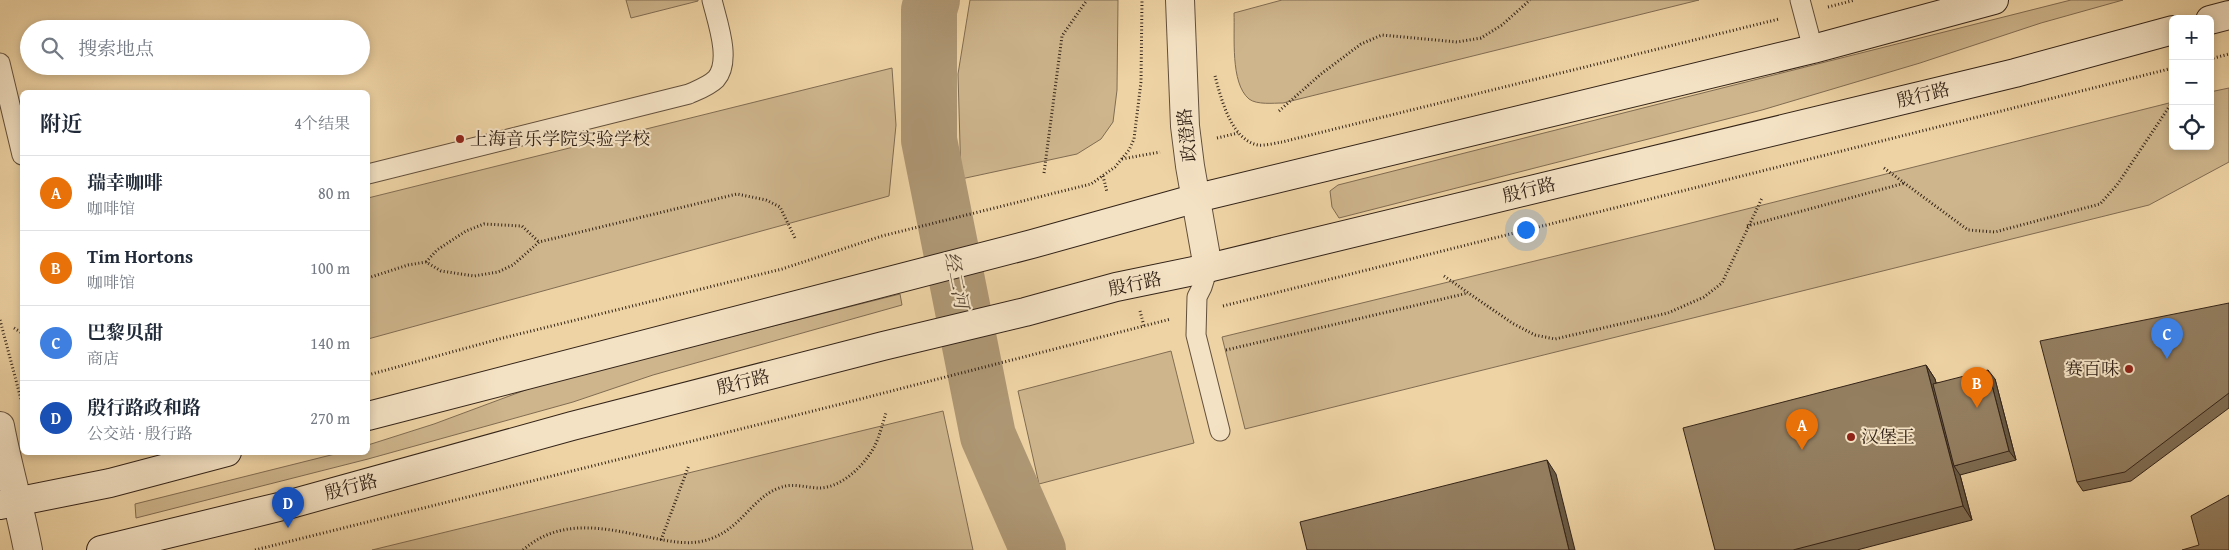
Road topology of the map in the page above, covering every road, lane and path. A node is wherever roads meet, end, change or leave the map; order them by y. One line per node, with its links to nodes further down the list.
1 (712, 0): 23 (lane)
2 (1087, 0): 22 (path)
3 (1142, 0): 40 (path)
4 (1180, 0): 25 (main road, 政澄路)
5 (1530, 0): 19 (path)
6 (1854, 0): 8 (path)
7 (1994, 0): 12 (main road)
8 (1802, 6): 12 (lane); 16 (path)
9 (2229, 15): 10 (main road)
10 (2214, 19)
11 (2169, 31): 31 (main road, 殷行路)
12 (1813, 49): 25 (main road)
13 (2229, 54): 14 (path)
14 (2214, 58)
15 (0, 63): 20 (lane)
16 (1214, 66)
17 (2169, 69): 35 (path)
18 (2170, 105): 24 (path)
19 (1278, 112)
20 (20, 147)
21 (1884, 168): 24 (path)
22 (1044, 173)
23 (370, 174)
24 (1905, 183): 27 (path)
25 (1197, 198): 31 (main road, 政澄路); 43 (main road)
26 (1762, 198): 27 (path)
27 (1748, 226): 34 (path)
28 (795, 238): 29 (path)
29 (539, 242): 30 (path); 30 (path)
30 (426, 262): 33 (path)
31 (1208, 268): 35 (lane); 51 (main road, 殷行路)
32 (1444, 276): 34 (path)
33 (370, 277)
34 (1468, 293): 39 (path)
35 (1195, 313): 39 (lane); 52 (path)
36 (0, 320): 41 (path)
37 (14, 328): 38 (path)
38 (20, 332)
39 (1202, 356): 45 (lane)
40 (370, 374)
41 (20, 395)
42 (886, 414): 49 (path)
43 (370, 415)
44 (0, 426): 48 (main road)
45 (1220, 431)
46 (215, 455): 48 (main road)
47 (689, 465): 49 (path)
48 (9, 503): 50 (main road)
49 (661, 540): 53 (path)
50 (28, 550)
51 (101, 550)
52 (254, 550)
53 (523, 550)

